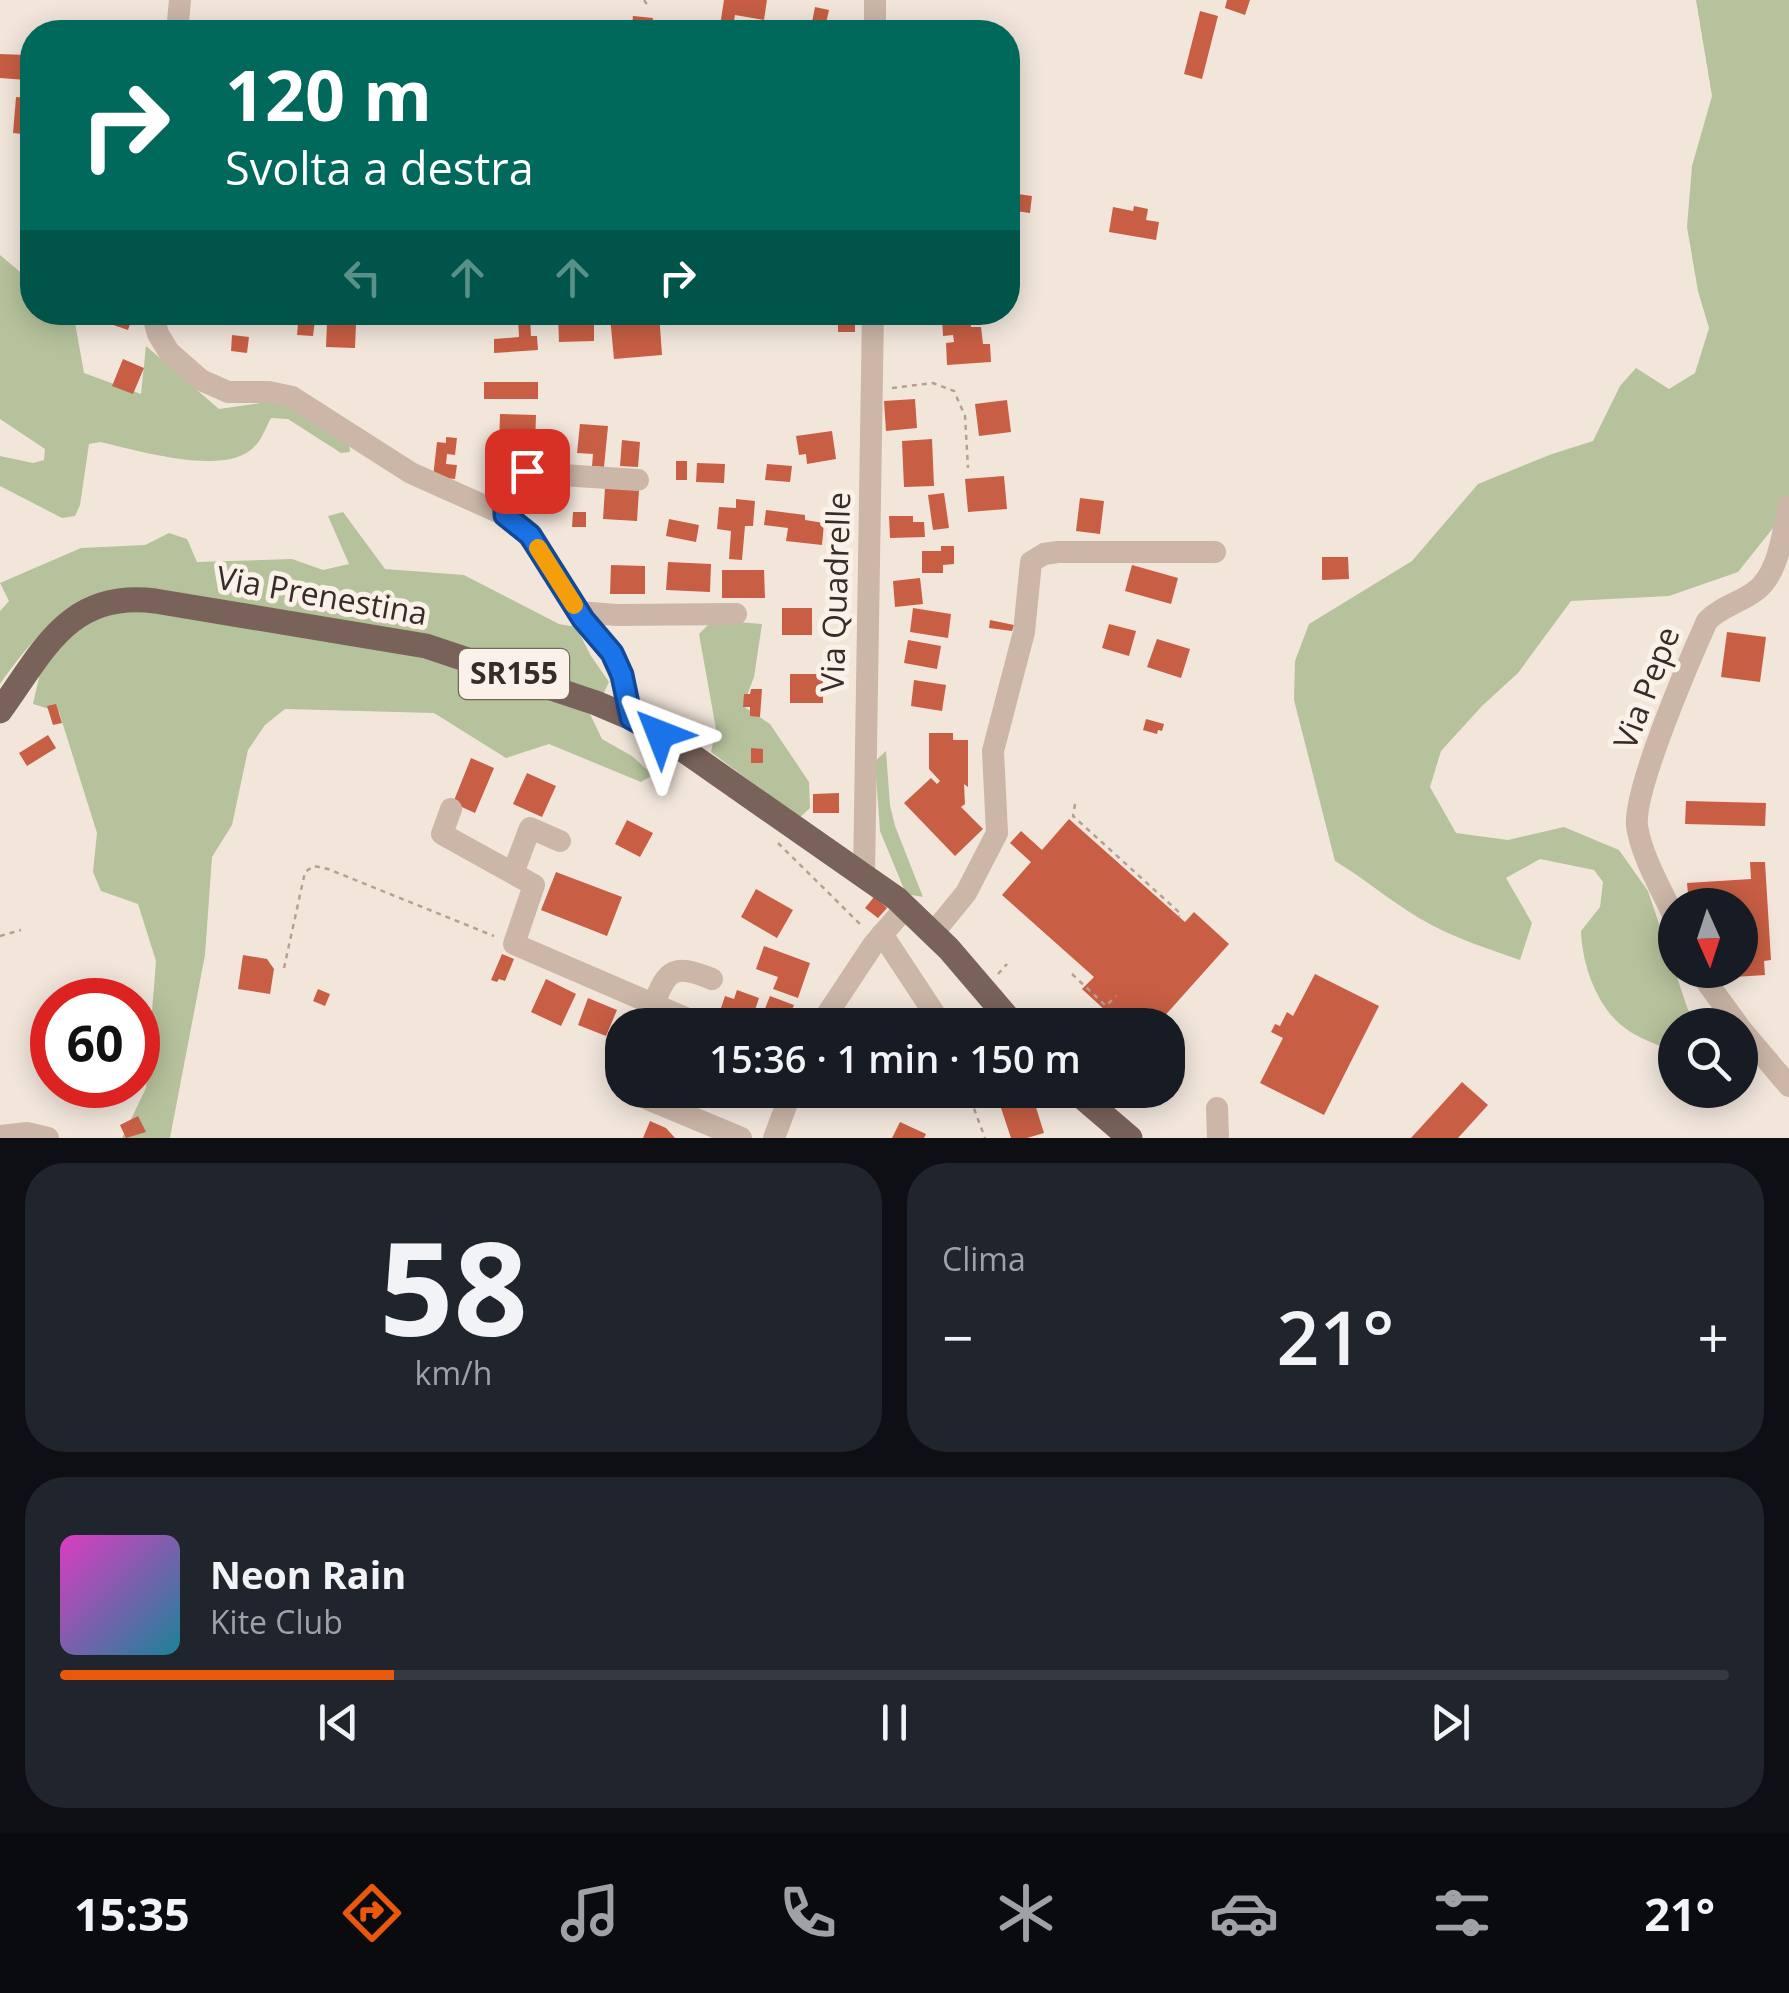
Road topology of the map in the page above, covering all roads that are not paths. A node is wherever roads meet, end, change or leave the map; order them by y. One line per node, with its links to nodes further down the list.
1 (156, 325): 5 (street)
2 (872, 325): 14 (street, Via Quadrelle)
3 (638, 480): 5 (street)
4 (1789, 506): 15 (street, Via Pepe)
5 (505, 515): 7 (street)
6 (1214, 552): 18 (street)
7 (578, 612): 8 (street); 10 (street)
8 (736, 614)
9 (0, 711): 10 (main road, Via Prenestina / SR155)
10 (631, 718): 14 (main road, Via Prenestina / SR155)
11 (451, 809): 13 (street)
12 (560, 841): 13 (street)
13 (513, 873): 20 (street)
14 (864, 874): 16 (main road, SR155)
15 (1661, 888)
16 (906, 907): 17 (street); 18 (main road, SR155)
17 (879, 937): 22 (street); 23 (street)
18 (942, 941): 24 (main road, SR155)
19 (712, 979): 20 (street)
20 (654, 1004): 21 (street)
21 (663, 1008)
22 (831, 1008)
23 (930, 1008)
24 (999, 1008)
25 (1758, 1049): 26 (street)
26 (1789, 1086)
27 (669, 1108): 33 (street)
28 (785, 1108): 34 (street)
29 (1095, 1108): 35 (main road)
30 (1218, 1108): 36 (street)
31 (0, 1136): 32 (street)
32 (48, 1138)
33 (741, 1138)
34 (774, 1138)
35 (1130, 1138)
36 (1218, 1138)

